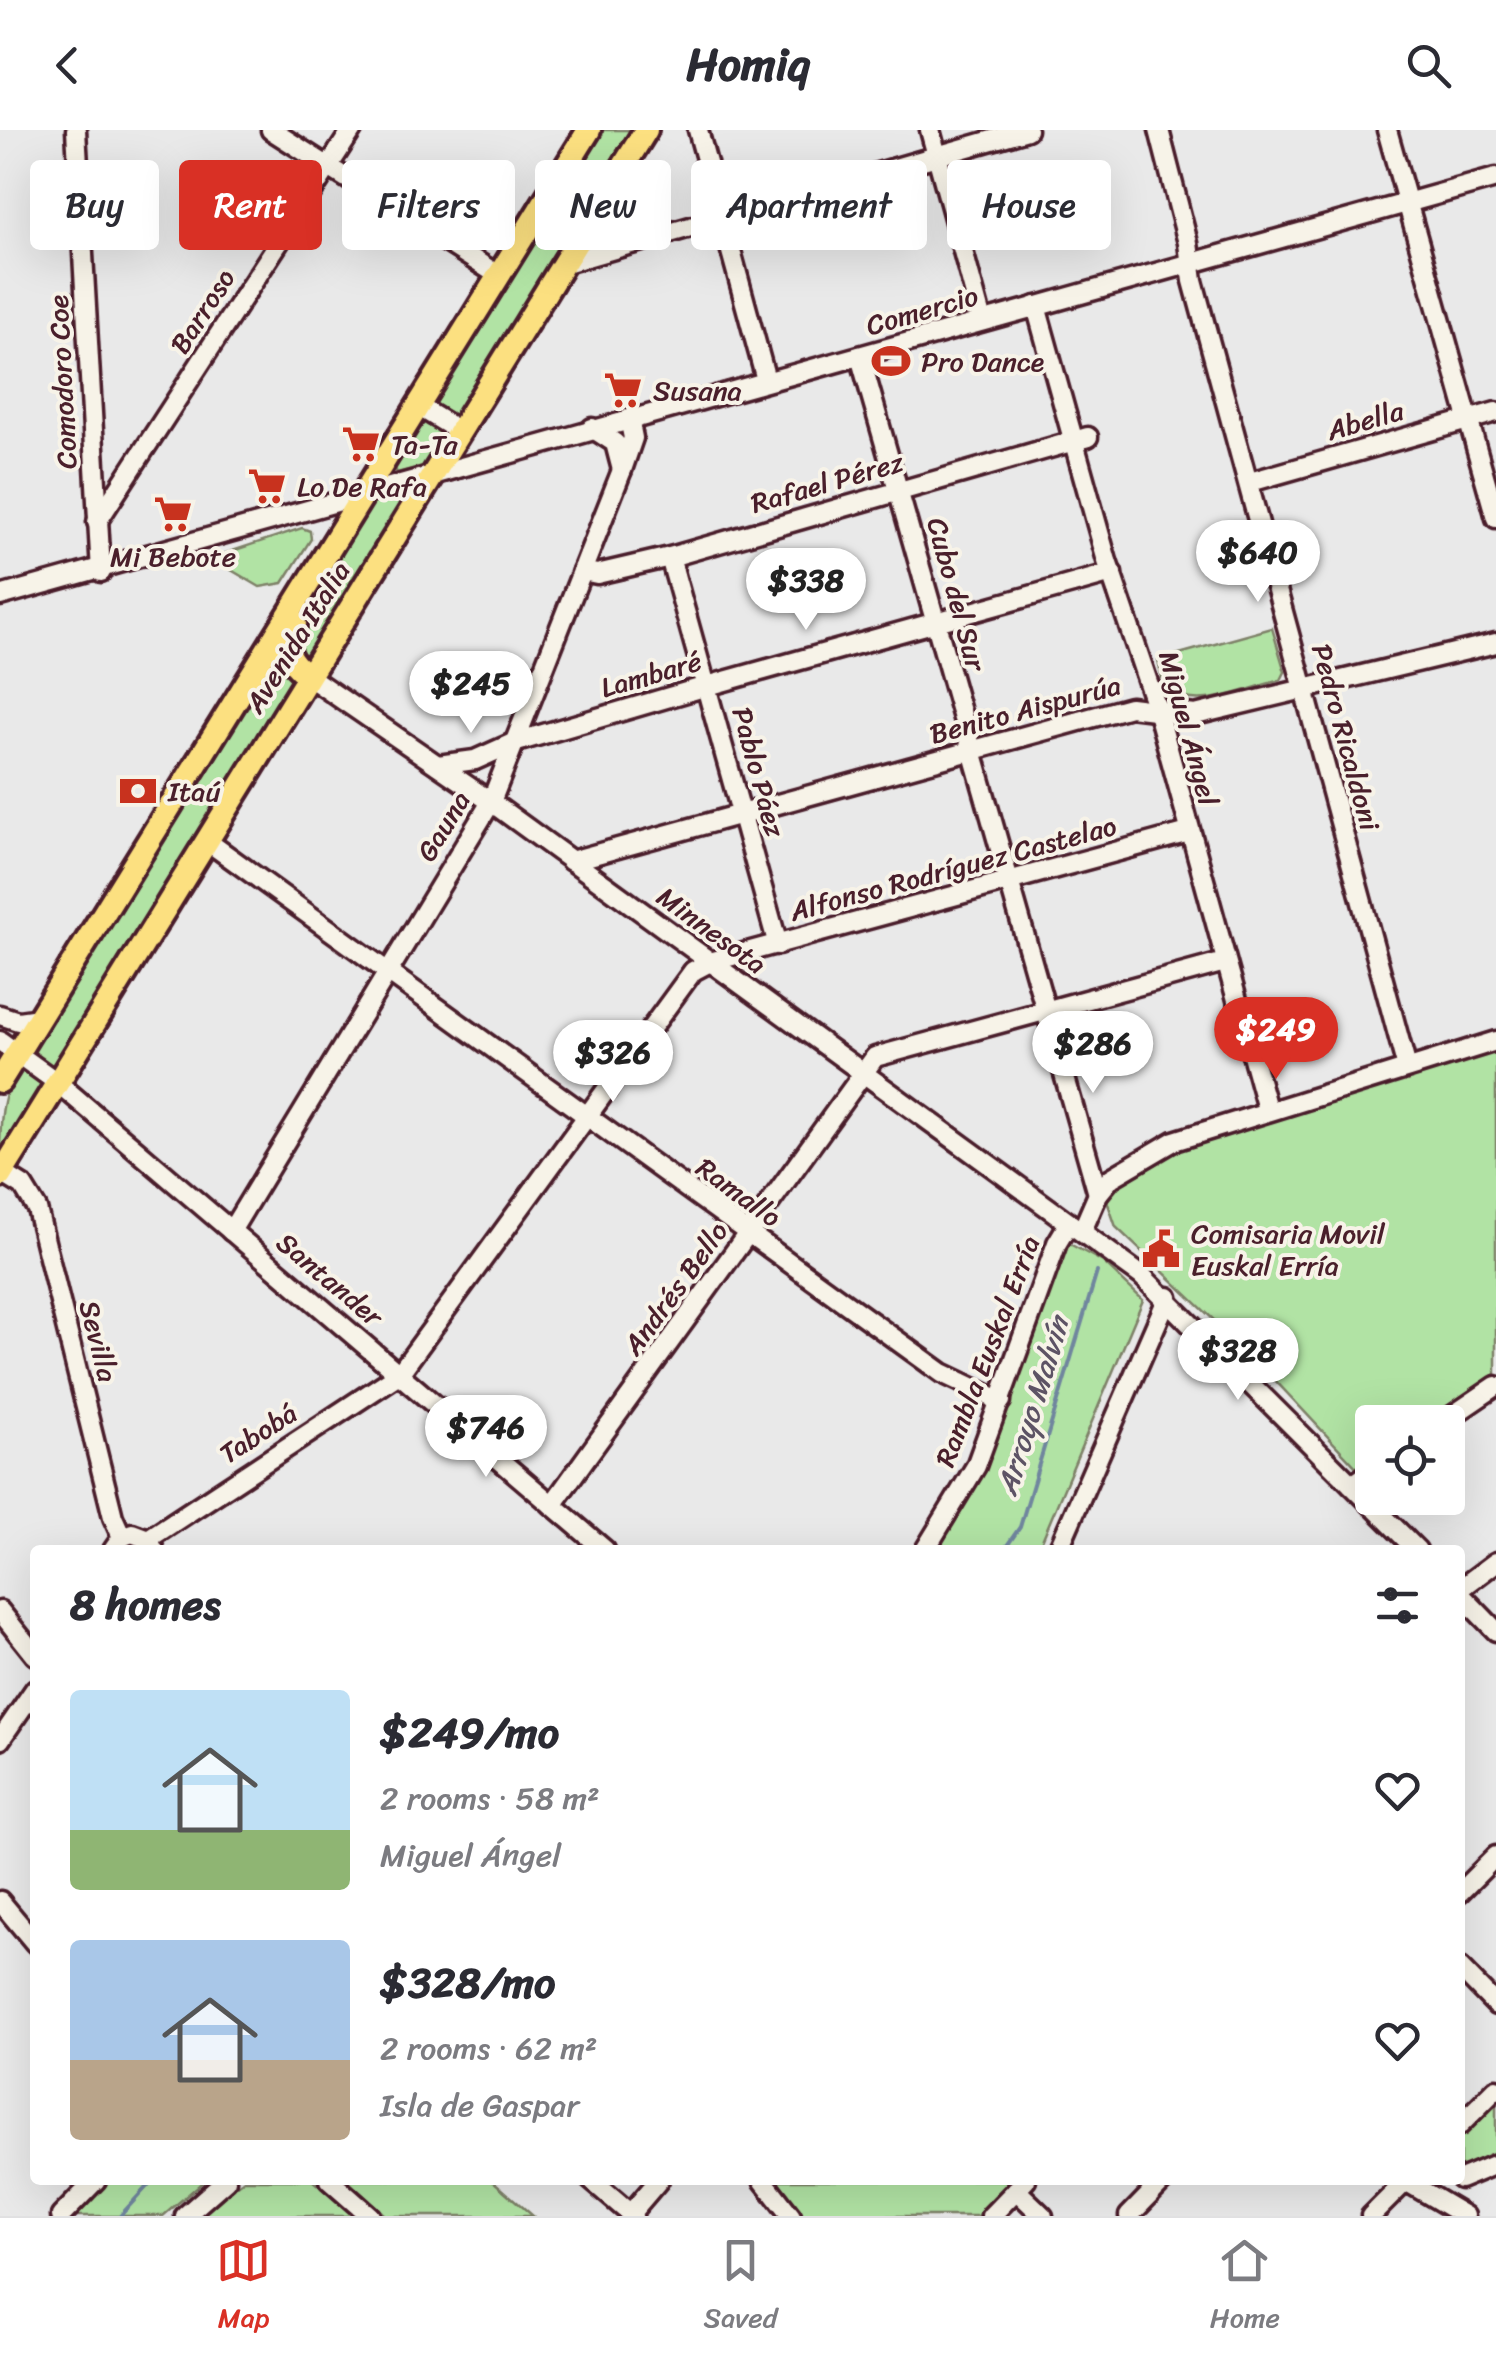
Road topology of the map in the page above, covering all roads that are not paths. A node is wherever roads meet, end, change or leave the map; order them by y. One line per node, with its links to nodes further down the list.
1 (76, 130): 39 (street, Comodoro Coe)
2 (270, 130): 14 (street)
3 (352, 130): 14 (street, Barroso)
4 (589, 130): 21 (main road, Avenida Italia)
5 (646, 130): 20 (main road, Avenida Italia)
6 (698, 130): 12 (street)
7 (930, 130): 11 (street)
8 (1027, 130): 11 (street)
9 (1159, 130): 19 (street, Pedro Ricaldoni)
10 (1387, 130): 16 (street)
11 (936, 154): 13 (street); 23 (street)
12 (707, 160)
13 (916, 160)
14 (330, 166): 21 (street); 39 (street, Barroso)
15 (1496, 178): 16 (street, Comercio)
16 (1406, 202): 19 (street, Comercio); 29 (street)
17 (691, 228): 20 (street)
18 (732, 250): 25 (street)
19 (1191, 263): 22 (street, Comercio); 35 (street, Pedro Ricaldoni)
20 (562, 264): 31 (main road, Avenida Italia)
21 (498, 275): 26 (main road, Avenida Italia)
22 (1036, 306): 23 (street, Comercio); 32 (street, Miguel Ángel)
23 (982, 321): 24 (street, Comercio)
24 (860, 356): 25 (street, Comercio); 36 (street, Cubo del Sur)
25 (766, 380): 28 (street, Comercio)
26 (418, 406): 31 (street); 37 (main road, Avenida Italia)
27 (1496, 412): 29 (street, Abella)
28 (629, 418): 30 (street, Comercio); 33 (street, Gauna)
29 (1467, 420): 35 (street, Abella); 38 (street)
30 (592, 428): 33 (street); 34 (street, Comercio)
31 (459, 431): 34 (main road, Avenida Italia)
32 (1080, 440): 36 (street, Rafael Pérez); 44 (street, Miguel Ángel)
33 (622, 470): 42 (street, Gauna)
34 (433, 474): 37 (street, Comercio); 48 (main road, Avenida Italia)
35 (1250, 482): 50 (street, Pedro Ricaldoni)
36 (900, 490): 41 (street, Rafael Pérez); 46 (street, Cubo del Sur)
37 (362, 494): 40 (main road, Avenida Italia); 43 (street, Comercio)
38 (1496, 518)
39 (97, 522): 43 (street, Comodoro Coe)
40 (326, 552): 48 (main road); 67 (main road, Avenida Italia)
41 (670, 557): 42 (street, Rafael Pérez); 49 (street, Pablo Páez)
42 (582, 571): 52 (street, Gauna)
43 (100, 572): 45 (street, Comercio)
44 (1112, 573): 46 (street, Lambaré); 51 (street, Miguel Ángel)
45 (0, 596)
46 (937, 620): 49 (street, Lambaré); 53 (street, Cubo del Sur)
47 (1496, 643): 50 (street, Benito Aispurúa)
48 (308, 676): 54 (street, Minnesota); 58 (main road, Avenida Italia)
49 (707, 686): 52 (street, Lambaré); 56 (street, Pablo Páez)
50 (1304, 690): 51 (street, Benito Aispurúa); 70 (street, Pedro Ricaldoni)
51 (1157, 709): 53 (street, Benito Aispurúa); 57 (street, Miguel Ángel)
52 (513, 743): 54 (street, Lambaré); 55 (street, Gauna)
53 (972, 751): 56 (street, Benito Aispurúa); 60 (street, Cubo del Sur)
54 (437, 765): 55 (street, Minnesota)
55 (491, 802): 59 (street, Minnesota); 64 (street, Gauna)
56 (742, 814): 59 (street, Benito Aispurúa); 61 (street, Pablo Páez)
57 (1189, 832): 60 (street, Alfonso Rodríguez Castelao); 63 (street, Miguel Ángel)
58 (207, 841): 64 (street, Ramallo); 73 (main road, Avenida Italia)
59 (572, 861): 62 (street, Minnesota)
60 (1010, 880): 61 (street, Alfonso Rodríguez Castelao); 65 (street, Cubo del Sur)
61 (778, 945): 62 (street, Alfonso Rodríguez Castelao)
62 (710, 962): 71 (street, Minnesota); 75 (street)
63 (1225, 962): 65 (street, Andrés Bello); 74 (street, Miguel Ángel)
64 (387, 972): 75 (street, Ramallo); 79 (street, Gauna)
65 (1044, 1011): 71 (street, Andrés Bello); 77 (street, Cubo del Sur)
66 (0, 1014): 67 (street)
67 (39, 1018): 69 (main road, Avenida Italia)
68 (1496, 1041): 70 (street)
69 (8, 1048): 72 (main road, Avenida Italia); 73 (street, Santander)
70 (1406, 1068): 74 (street)
71 (862, 1073): 78 (street, Minnesota); 80 (street, Andrés Bello)
72 (0, 1081)
73 (58, 1083): 76 (main road, Avenida Italia); 79 (street, Santander)
74 (1267, 1109): 77 (street)
75 (587, 1115): 80 (street, Ramallo); 82 (street)
76 (1, 1174): 89 (street, Sevilla)
77 (1098, 1194): 78 (street, Rambla Euskal Erría)
78 (1075, 1227): 81 (street, Minnesota); 84 (street, Rambla Euskal Erría)
79 (231, 1231): 82 (street, Santander)
80 (748, 1234): 84 (street, Ramallo); 88 (street, Andrés Bello)
81 (1168, 1297): 87 (street, Minnesota); 93 (street)
82 (399, 1374): 88 (street, Santander); 90 (street, Tabobá)
83 (1496, 1386): 85 (street)
84 (1001, 1400): 92 (street, Rambla Euskal Erría)
85 (1465, 1407)
86 (1355, 1483): 87 (street)
87 (1352, 1485): 94 (street, Minnesota)
88 (552, 1505): 91 (street, Santander)
89 (118, 1543): 90 (street, Tabobá)
90 (151, 1544)
91 (599, 1545)
92 (928, 1545)
93 (1060, 1545)
94 (1403, 1545)
95 (1496, 1562): 96 (street)
96 (1465, 1587)
97 (1465, 1597): 99 (street)
98 (0, 1612): 100 (street)
99 (1496, 1631)
100 (30, 1649)
101 (30, 1695): 102 (street)
102 (0, 1740)
103 (1496, 1856): 104 (street)
104 (1465, 1887)
105 (0, 1901): 106 (street)
106 (30, 1937)
107 (1465, 1973): 108 (street)
108 (1496, 2004)
109 (1496, 2088): 110 (street)
110 (1465, 2120)
111 (1496, 2164): 112 (street)
112 (1465, 2176)
113 (91, 2185): 126 (street)
114 (220, 2185): 127 (street)
115 (335, 2185): 128 (street)
116 (598, 2185): 125 (street)
117 (654, 2185): 125 (street)
118 (767, 2185): 129 (street)
119 (1021, 2185): 130 (street); 131 (street)
120 (1159, 2185): 132 (street)
121 (1401, 2185): 133 (street)
122 (1415, 2185): 124 (street)
123 (1444, 2185): 124 (street)
124 (1428, 2192): 134 (street)
125 (632, 2215)
126 (61, 2216)
127 (185, 2216)
128 (370, 2216)
129 (791, 2216)
130 (991, 2216)
131 (1043, 2216)
132 (1128, 2216)
133 (1371, 2216)
134 (1465, 2216)

